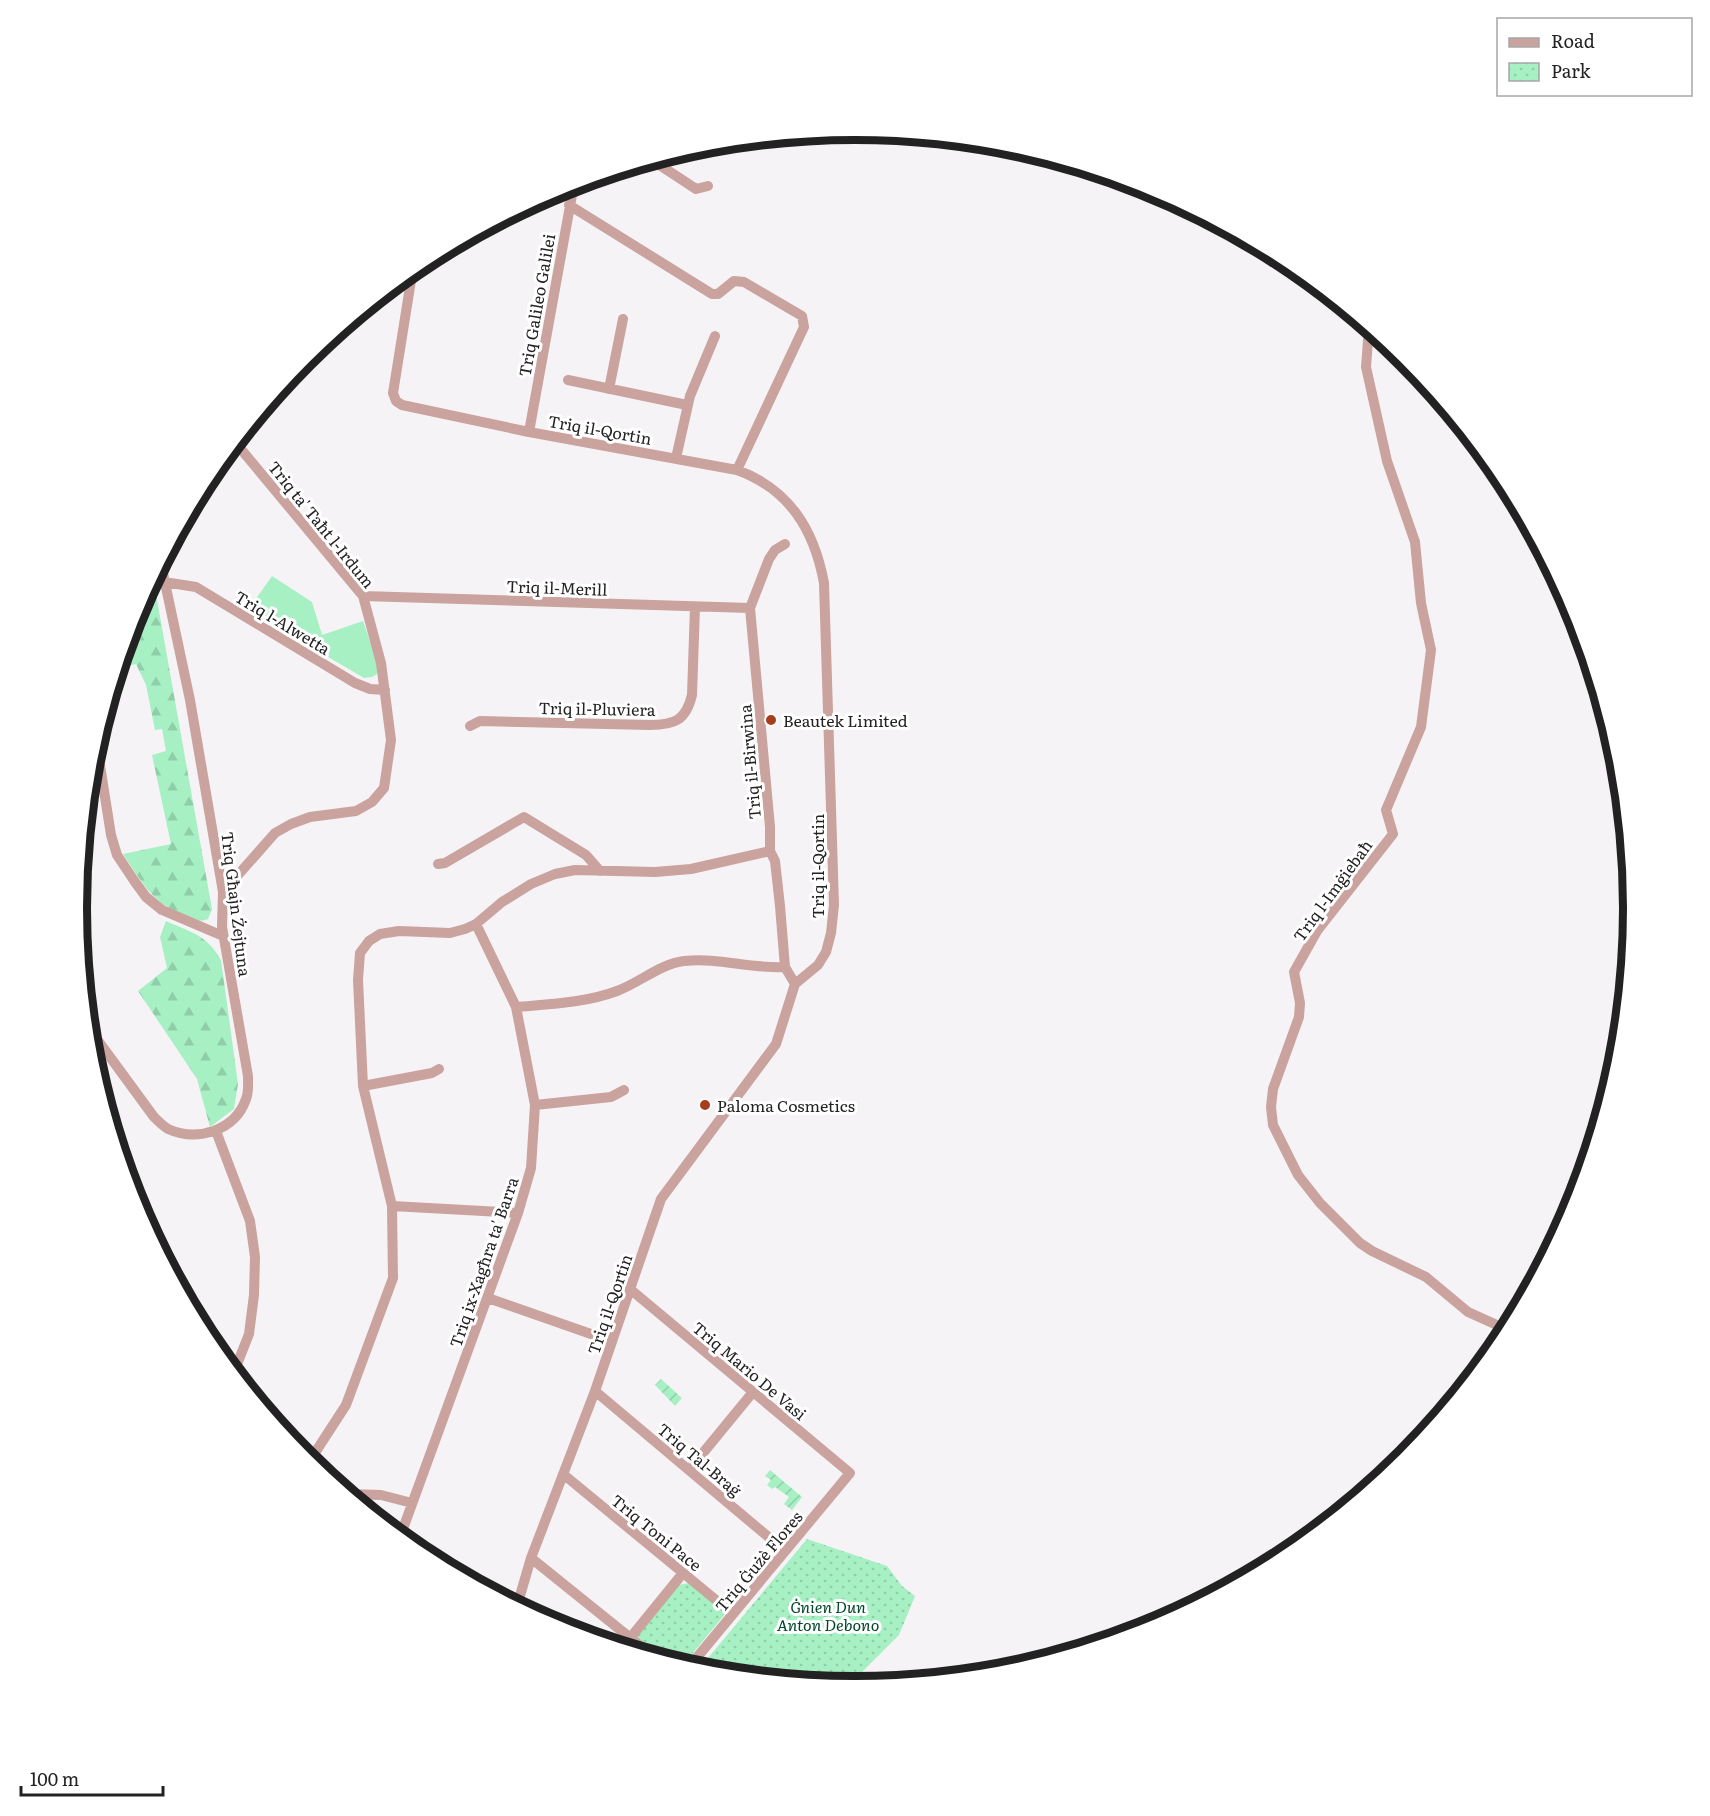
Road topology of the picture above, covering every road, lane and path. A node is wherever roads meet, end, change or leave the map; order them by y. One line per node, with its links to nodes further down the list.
1 (660, 165): 2 (street)
2 (708, 186)
3 (572, 194): 4 (street, Triq Galileo Galilei)
4 (569, 205): 12 (street, Triq Galileo Galilei); 15 (street)
5 (411, 282): 12 (street, Triq il-Qortin)
6 (623, 319): 10 (street)
7 (715, 336): 11 (street)
8 (1368, 338): 45 (street, Triq l-Imġiebaħ)
9 (568, 380): 10 (street)
10 (609, 389): 11 (street)
11 (687, 405): 14 (street)
12 (529, 432): 14 (street, Triq il-Qortin)
13 (241, 447): 19 (street, Triq ta' Taħt l-Irdum)
14 (676, 458): 15 (street, Triq il-Qortin)
15 (737, 470): 33 (street, Triq il-Qortin)
16 (785, 544): 21 (street, Triq il-Birwina)
17 (163, 575): 18 (street, Triq Għajn Żejtuna)
18 (164, 582): 22 (street, Triq l-Alwetta); 28 (street, Triq Għajn Żejtuna)
19 (363, 596): 20 (street, Triq il-Merill); 22 (street, Triq ta' Taħt l-Irdum)
20 (695, 607): 21 (street, Triq il-Merill); 23 (street, Triq il-Pluviera)
21 (750, 608): 25 (street, Triq il-Birwina)
22 (385, 690): 28 (street, Triq ta' Taħt l-Irdum)
23 (470, 726)
24 (100, 768): 30 (street)
25 (770, 851): 27 (street); 32 (street, Triq il-Birwina)
26 (438, 864): 27 (street)
27 (600, 871): 29 (street)
28 (223, 892): 30 (street, Triq Għajn Żejtuna)
29 (476, 924): 34 (street, Triq ix-Xagħra ta' Barra); 37 (street)
30 (223, 936): 40 (street, Triq Għajn Żejtuna)
31 (758, 967): 32 (street); 33 (street); 34 (street)
32 (785, 967): 33 (street, Triq il-Birwina)
33 (795, 984): 43 (street, Triq il-Qortin)
34 (516, 1007): 39 (street, Triq ix-Xagħra ta' Barra)
35 (100, 1043): 40 (street)
36 (439, 1069): 37 (street)
37 (363, 1086): 41 (street)
38 (624, 1090): 39 (street)
39 (534, 1105): 42 (street, Triq ix-Xagħra ta' Barra)
40 (216, 1131): 47 (street)
41 (392, 1206): 42 (street); 50 (street)
42 (518, 1213): 44 (street, Triq ix-Xagħra ta' Barra)
43 (630, 1289): 46 (street, Triq il-Qortin); 49 (street, Triq Mario De Vasi)
44 (488, 1298): 46 (street); 55 (street, Triq ix-Xagħra ta' Barra)
45 (1499, 1326)
46 (611, 1341): 48 (street, Triq il-Qortin)
47 (237, 1364)
48 (595, 1391): 51 (street, Triq Tal-Braġ); 53 (street, Triq il-Qortin)
49 (753, 1392): 51 (street); 52 (street, Triq Mario De Vasi)
50 (315, 1453)
51 (689, 1470): 57 (street, Triq Tal-Braġ)
52 (850, 1473): 57 (street, Triq Ġużè Flores)
53 (562, 1474): 58 (street, Triq il-Qortin); 59 (street, Triq Toni Pace)
54 (360, 1494): 55 (street)
55 (412, 1503): 56 (street, Triq ix-Xagħra ta' Barra)
56 (403, 1529)
57 (784, 1551): 61 (street, Triq Ġużè Flores)
58 (531, 1558): 60 (street, Triq il-Qortin); 62 (street)
59 (683, 1573): 61 (street, Triq Toni Pace); 62 (street)
60 (519, 1599)
61 (733, 1614): 64 (street, Triq Ġużè Flores)
62 (631, 1637): 63 (street)
63 (641, 1645)
64 (696, 1659)

